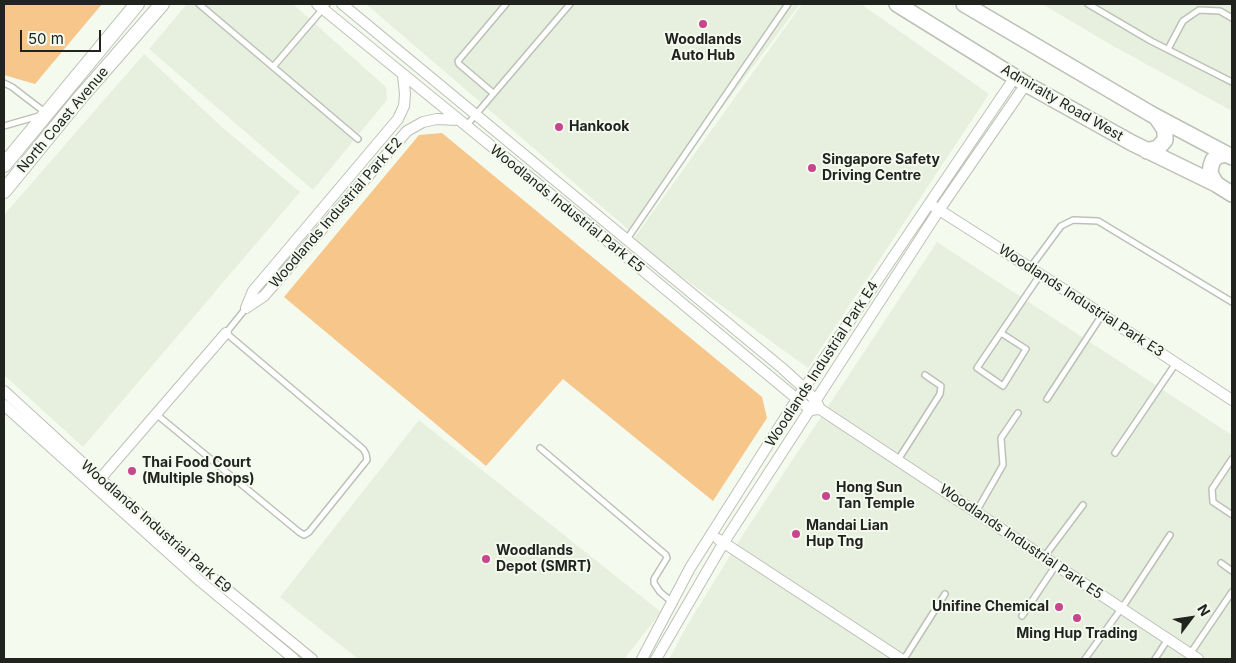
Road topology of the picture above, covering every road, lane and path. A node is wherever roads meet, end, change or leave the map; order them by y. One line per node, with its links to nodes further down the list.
1 (137, 4): 22 (main road, North Coast Avenue)
2 (162, 4): 32 (main road, North Coast Avenue)
3 (199, 4): 16 (lane)
4 (342, 4): 13 (street, Woodlands Industrial Park E5)
5 (506, 4): 21 (lane)
6 (570, 4): 21 (lane)
7 (788, 4): 36 (lane)
8 (897, 4): 18 (main road, Admiralty Road West)
9 (964, 4): 24 (main road)
10 (1088, 4): 15 (lane)
11 (322, 5): 14 (street, Woodlands Industrial Park E5); 16 (lane)
12 (1232, 18): 15 (lane)
13 (363, 22): 14 (lane); 23 (street, Woodlands Industrial Park E5)
14 (353, 34): 17 (street, Woodlands Industrial Park E5)
15 (1168, 49): 19 (lane)
16 (273, 67): 27 (lane)
17 (403, 75): 25 (street, Woodlands Industrial Park E5); 44 (street, Woodlands Industrial Park E2)
18 (1020, 80): 28 (main road, Admiralty Road West); 34 (street, Woodlands Industrial Park E4); 35 (street, Woodlands Industrial Park E4)
19 (1232, 82)
20 (4, 83): 22 (lane)
21 (493, 93): 23 (lane)
22 (46, 114): 26 (lane); 30 (main road, North Coast Avenue)
23 (476, 114): 25 (lane); 36 (street, Woodlands Industrial Park E5)
24 (1156, 117): 28 (main road); 29 (main road)
25 (462, 123): 44 (street, Woodlands Industrial Park E2); 54 (street, Woodlands Industrial Park E5)
26 (4, 126)
27 (358, 139)
28 (1147, 151): 31 (main road, Admiralty Road West)
29 (1229, 155): 31 (main road)
30 (4, 165)
31 (1216, 184): 33 (main road, Admiralty Road West)
32 (4, 191)
33 (1232, 194)
34 (928, 203): 35 (street, Woodlands Industrial Park E3); 37 (street, Woodlands Industrial Park E4)
35 (939, 210): 38 (street, Woodlands Industrial Park E4); 39 (street, Woodlands Industrial Park E3)
36 (627, 240): 52 (street, Woodlands Industrial Park E5)
37 (896, 253): 38 (street); 41 (street, Woodlands Industrial Park E4)
38 (906, 260): 43 (street, Woodlands Industrial Park E4)
39 (1030, 268): 40 (street, Woodlands Industrial Park E3); 42 (lane)
40 (1040, 275): 45 (street, Woodlands Industrial Park E3); 46 (lane)
41 (866, 296): 43 (street); 48 (street, Woodlands Industrial Park E4)
42 (1232, 302)
43 (878, 304): 50 (street, Woodlands Industrial Park E4)
44 (246, 308): 47 (lane, Woodlands Industrial Park E2)
45 (1102, 314): 49 (street, Woodlands Industrial Park E3); 55 (lane)
46 (1001, 332): 46 (lane)
47 (226, 333): 60 (street, Woodlands Industrial Park E2); 60 (lane)
48 (823, 361): 50 (street); 52 (street, Woodlands Industrial Park E4)
49 (1176, 363): 56 (street, Woodlands Industrial Park E3); 64 (lane)
50 (837, 370): 58 (street, Woodlands Industrial Park E4)
51 (925, 375): 66 (lane)
52 (805, 389): 54 (street, Woodlands Industrial Park E4); 58 (street, Woodlands Industrial Park E5)
53 (4, 391): 67 (street, Woodlands Industrial Park E9)
54 (797, 399): 58 (street, Woodlands Industrial Park E5); 61 (street, Woodlands Industrial Park E4)
55 (1047, 400)
56 (1232, 400)
57 (4, 405): 67 (street, Woodlands Industrial Park E9)
58 (816, 407): 62 (street, Woodlands Industrial Park E4); 66 (street, Woodlands Industrial Park E5)
59 (1018, 413): 71 (lane)
60 (156, 414): 67 (street, Woodlands Industrial Park E2)
61 (776, 434): 62 (street); 68 (street, Woodlands Industrial Park E4)
62 (789, 444): 69 (street, Woodlands Industrial Park E4)
63 (540, 448): 82 (lane)
64 (1114, 453)
65 (1232, 459): 72 (lane)
66 (898, 461): 71 (street, Woodlands Industrial Park E5)
67 (97, 483): 87 (street, Woodlands Industrial Park E9); 88 (street, Woodlands Industrial Park E9)
68 (738, 495): 69 (street); 73 (street, Woodlands Industrial Park E4)
69 (750, 503): 75 (street, Woodlands Industrial Park E4)
70 (1082, 505): 76 (lane)
71 (976, 512): 76 (street, Woodlands Industrial Park E5)
72 (1231, 514)
73 (713, 534): 75 (street); 82 (street, Woodlands Industrial Park E4)
74 (1170, 535): 83 (lane)
75 (724, 542): 90 (street, Woodlands Industrial Park E4); 91 (street)
76 (1044, 558): 78 (street, Woodlands Industrial Park E5)
77 (1221, 563): 79 (lane)
78 (1056, 565): 83 (street, Woodlands Industrial Park E5); 84 (lane)
79 (1232, 571)
80 (1232, 592): 86 (lane)
81 (945, 594): 91 (lane)
82 (672, 602): 89 (street, Woodlands Industrial Park E4)
83 (1121, 609): 85 (street, Woodlands Industrial Park E5); 92 (lane)
84 (1022, 616)
85 (1168, 639): 86 (street, Woodlands Industrial Park E5); 93 (lane)
86 (1194, 657)
87 (294, 659)
88 (312, 659)
89 (642, 659)
90 (656, 659)
91 (902, 659)
92 (1085, 659)
93 (1155, 659)

